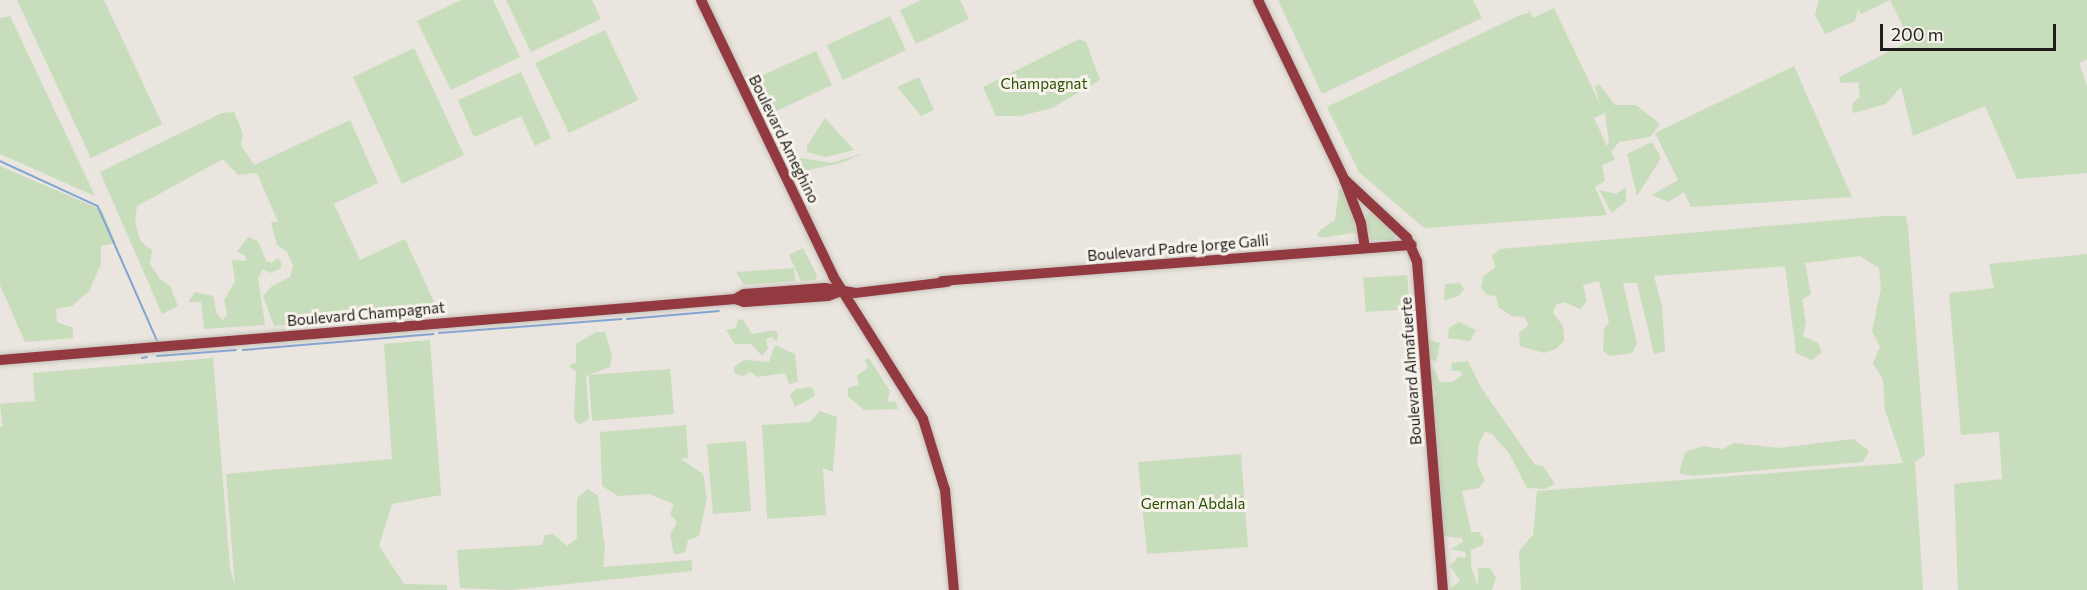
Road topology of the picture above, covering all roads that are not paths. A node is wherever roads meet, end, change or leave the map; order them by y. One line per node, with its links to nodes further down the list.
1 (701, 0): 6 (main road, Boulevard Ameghino)
2 (1258, 0): 3 (main road)
3 (1344, 179): 4 (main road); 5 (main road)
4 (1412, 245): 5 (main road, Boulevard Padre Jorge Galli); 9 (main road, Boulevard Almafuerte)
5 (1365, 248): 6 (main road, Boulevard Padre Jorge Galli)
6 (841, 290): 7 (main road, Boulevard Champagnat); 8 (main road, Boulevard Ameghino)
7 (0, 360)
8 (954, 590)
9 (1443, 590)

